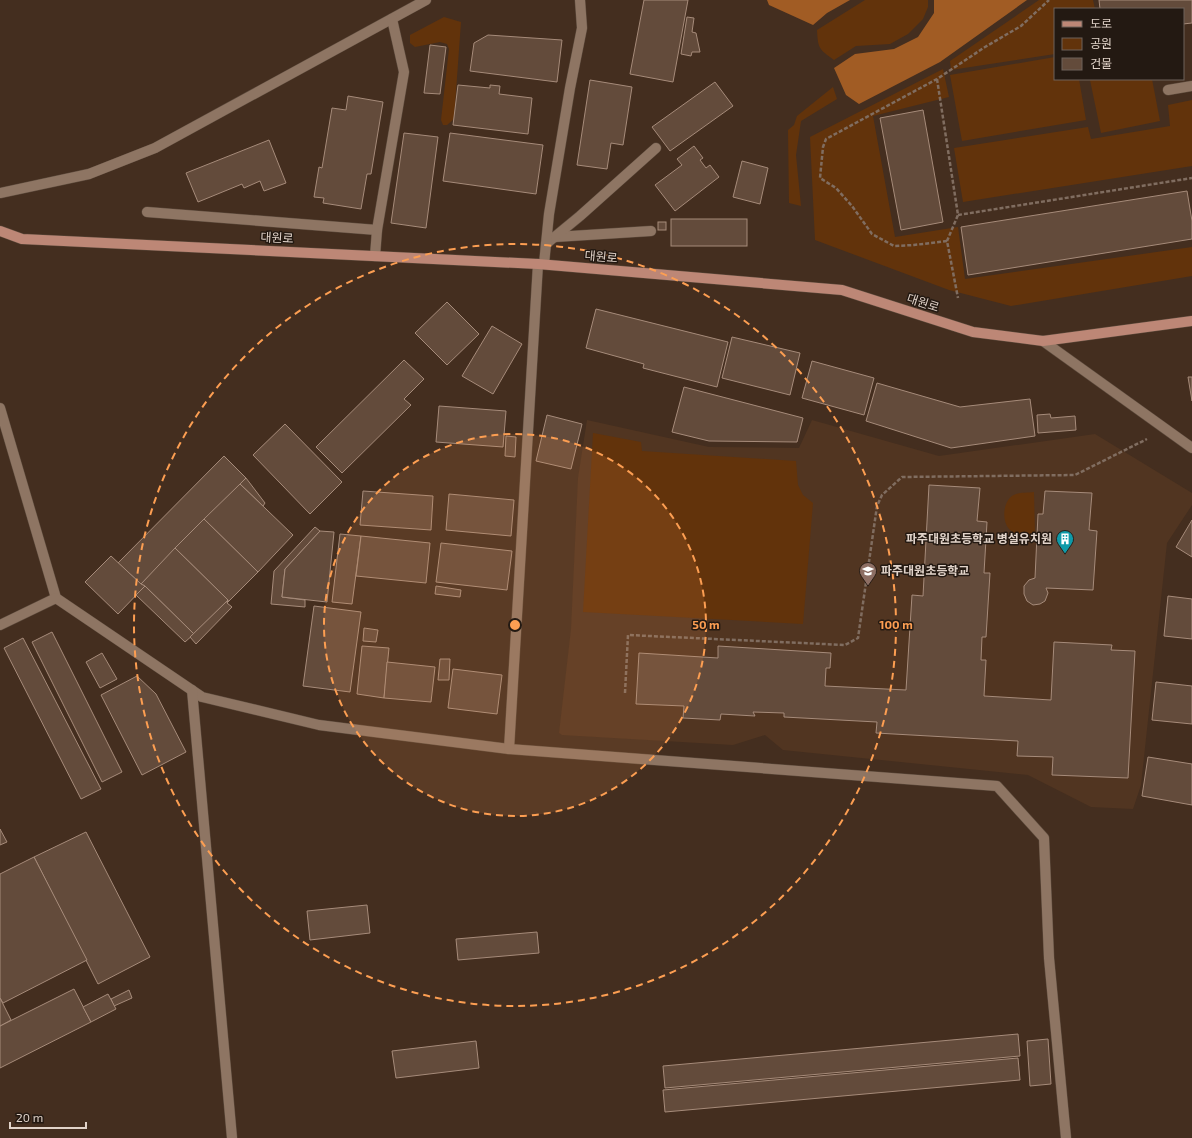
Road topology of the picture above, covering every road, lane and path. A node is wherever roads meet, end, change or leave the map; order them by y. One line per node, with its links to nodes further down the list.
1 (426, 0): 4 (street)
2 (580, 0): 18 (street)
3 (1049, 0): 5 (path)
4 (392, 18): 10 (street); 13 (street)
5 (937, 79): 12 (path); 17 (path)
6 (1192, 86): 7 (street)
7 (1168, 90)
8 (656, 148): 16 (street)
9 (1192, 178): 12 (path)
10 (0, 193)
11 (147, 212): 13 (street)
12 (958, 215): 17 (path)
13 (377, 230): 19 (street)
14 (0, 231): 19 (main road, 대원로)
15 (651, 231): 16 (street)
16 (555, 237): 18 (street)
17 (947, 241): 21 (path)
18 (546, 244): 20 (street)
19 (375, 256): 20 (main road, 대원로)
20 (541, 264): 23 (main road, 대원로); 31 (street)
21 (958, 298)
22 (1192, 321): 23 (main road, 대원로)
23 (1042, 341): 25 (street)
24 (0, 408): 27 (street)
25 (1166, 430): 26 (street); 30 (path)
26 (1192, 448)
27 (56, 598): 28 (street); 29 (street)
28 (0, 625)
29 (192, 690): 31 (street); 32 (street)
30 (625, 692)
31 (509, 749): 33 (street)
32 (232, 1138)
33 (1066, 1138)

